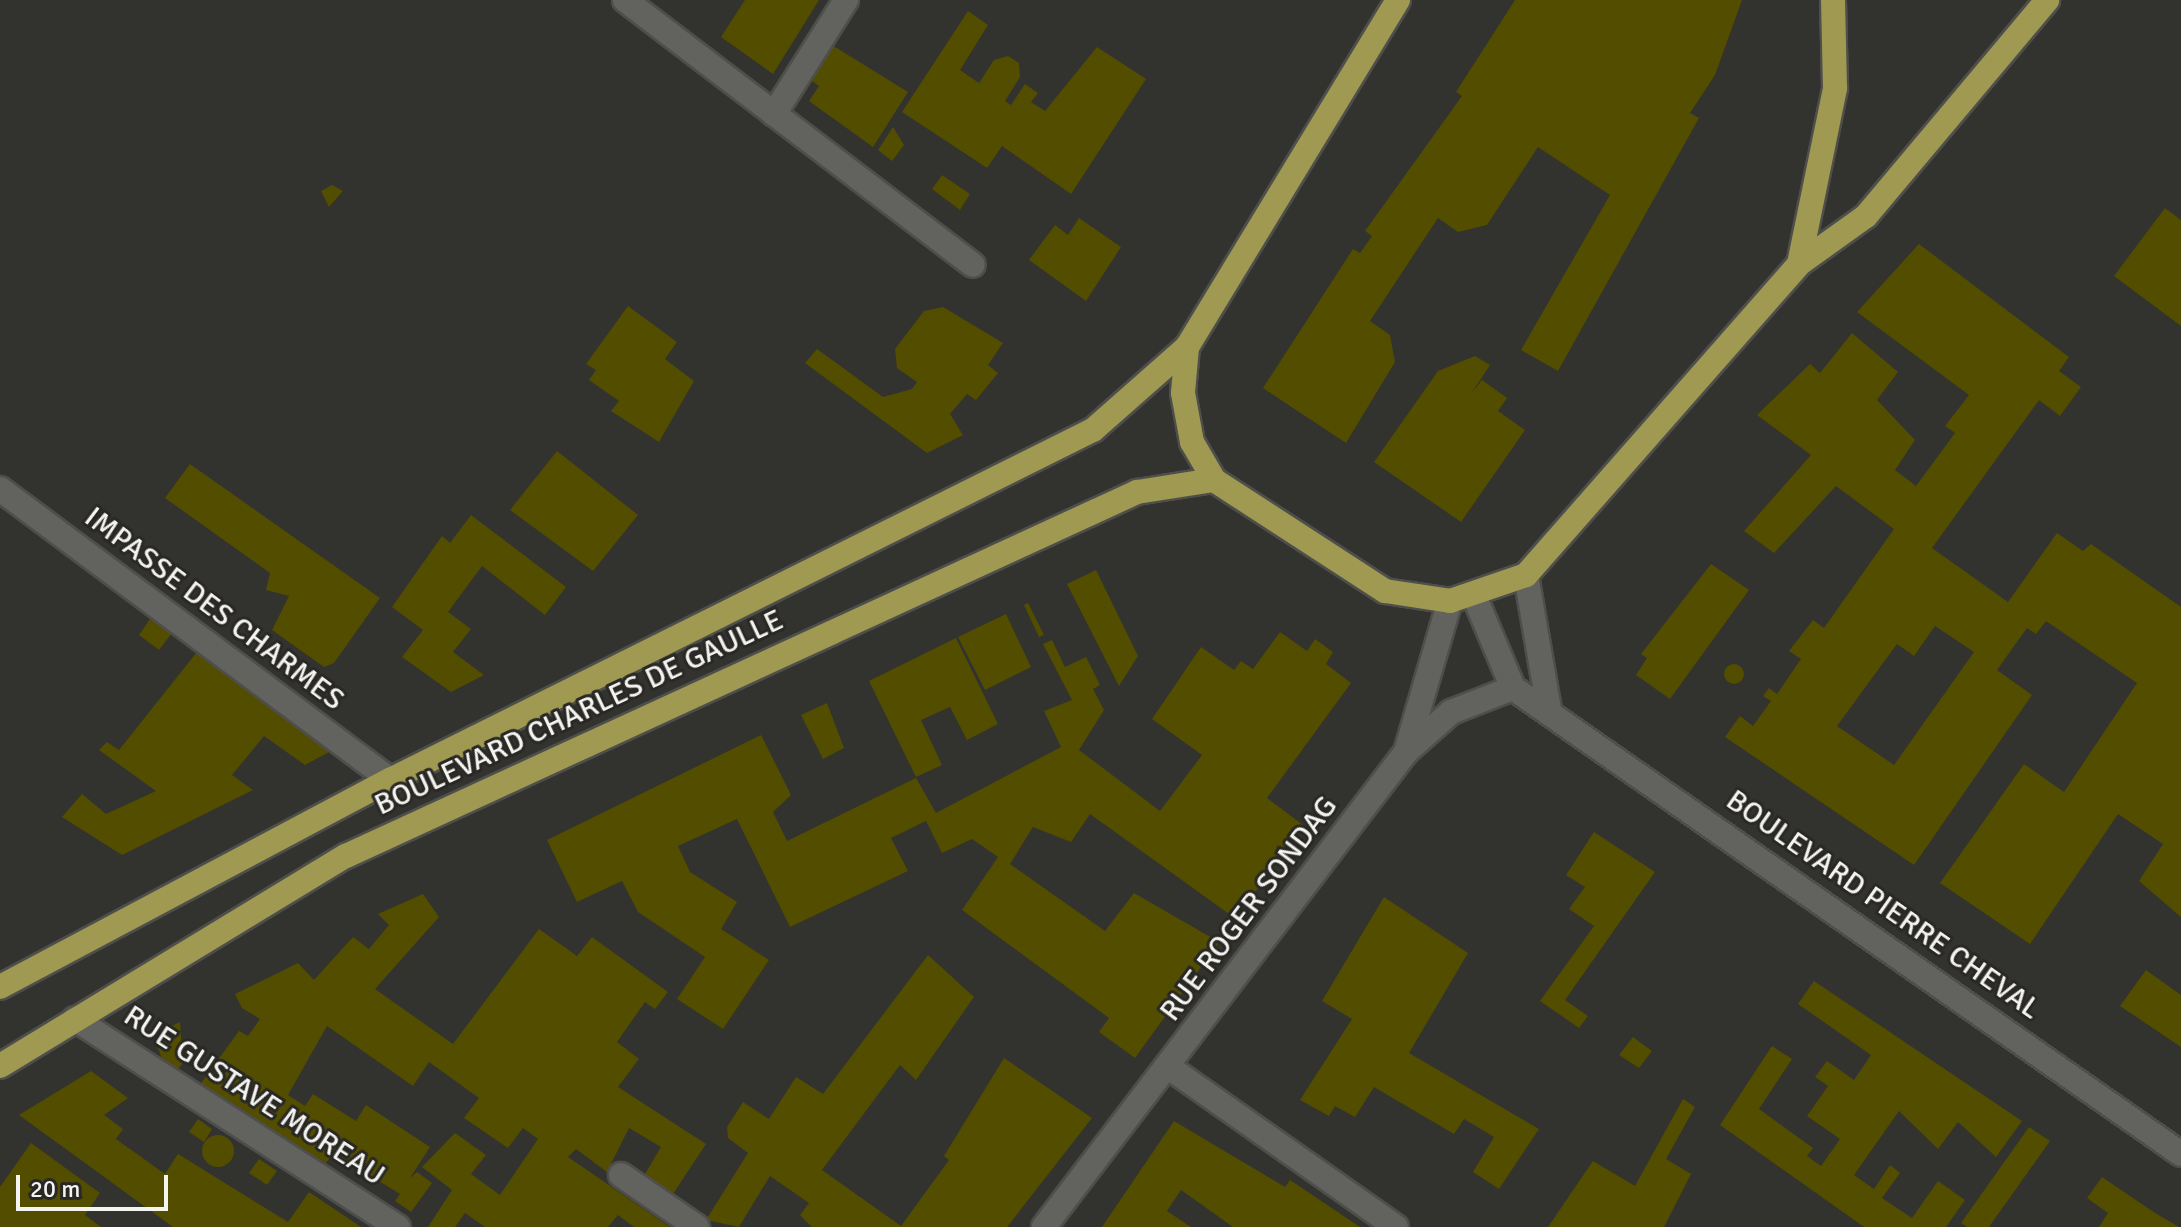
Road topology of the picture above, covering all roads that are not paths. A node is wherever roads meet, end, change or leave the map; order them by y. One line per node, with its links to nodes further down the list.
1 (625, 0): 6 (street)
2 (846, 0): 7 (street)
3 (1398, 0): 10 (main road)
4 (1833, 0): 8 (main road)
5 (2047, 0): 8 (main road)
6 (652, 8): 7 (street)
7 (774, 114): 9 (street)
8 (1799, 264): 13 (main road)
9 (973, 265)
10 (1187, 347): 11 (main road); 19 (main road, BOULEVARD CHARLES DE GAULLE)
11 (1214, 480): 15 (main road); 21 (main road, BOULEVARD CHARLES DE GAULLE)
12 (0, 489): 19 (street, IMPASSE DES CHARMES)
13 (1526, 575): 14 (main road); 17 (street)
14 (1475, 598): 15 (main road); 16 (street)
15 (1450, 601): 18 (street, RUE ROGER SONDAG)
16 (1513, 688): 17 (street, BOULEVARD PIERRE CHEVAL); 18 (street)
17 (1549, 709): 24 (street, BOULEVARD PIERRE CHEVAL)
18 (1406, 752): 23 (street, RUE ROGER SONDAG)
19 (390, 780): 20 (main road, BOULEVARD CHARLES DE GAULLE)
20 (0, 987)
21 (75, 1019): 22 (main road, BOULEVARD CHARLES DE GAULLE); 26 (street, RUE GUSTAVE MOREAU)
22 (0, 1066)
23 (1170, 1068): 28 (street, RUE ROGER SONDAG); 29 (street)
24 (2181, 1154)
25 (621, 1175): 27 (street)
26 (398, 1227)
27 (697, 1227)
28 (1044, 1227)
29 (1396, 1227)

